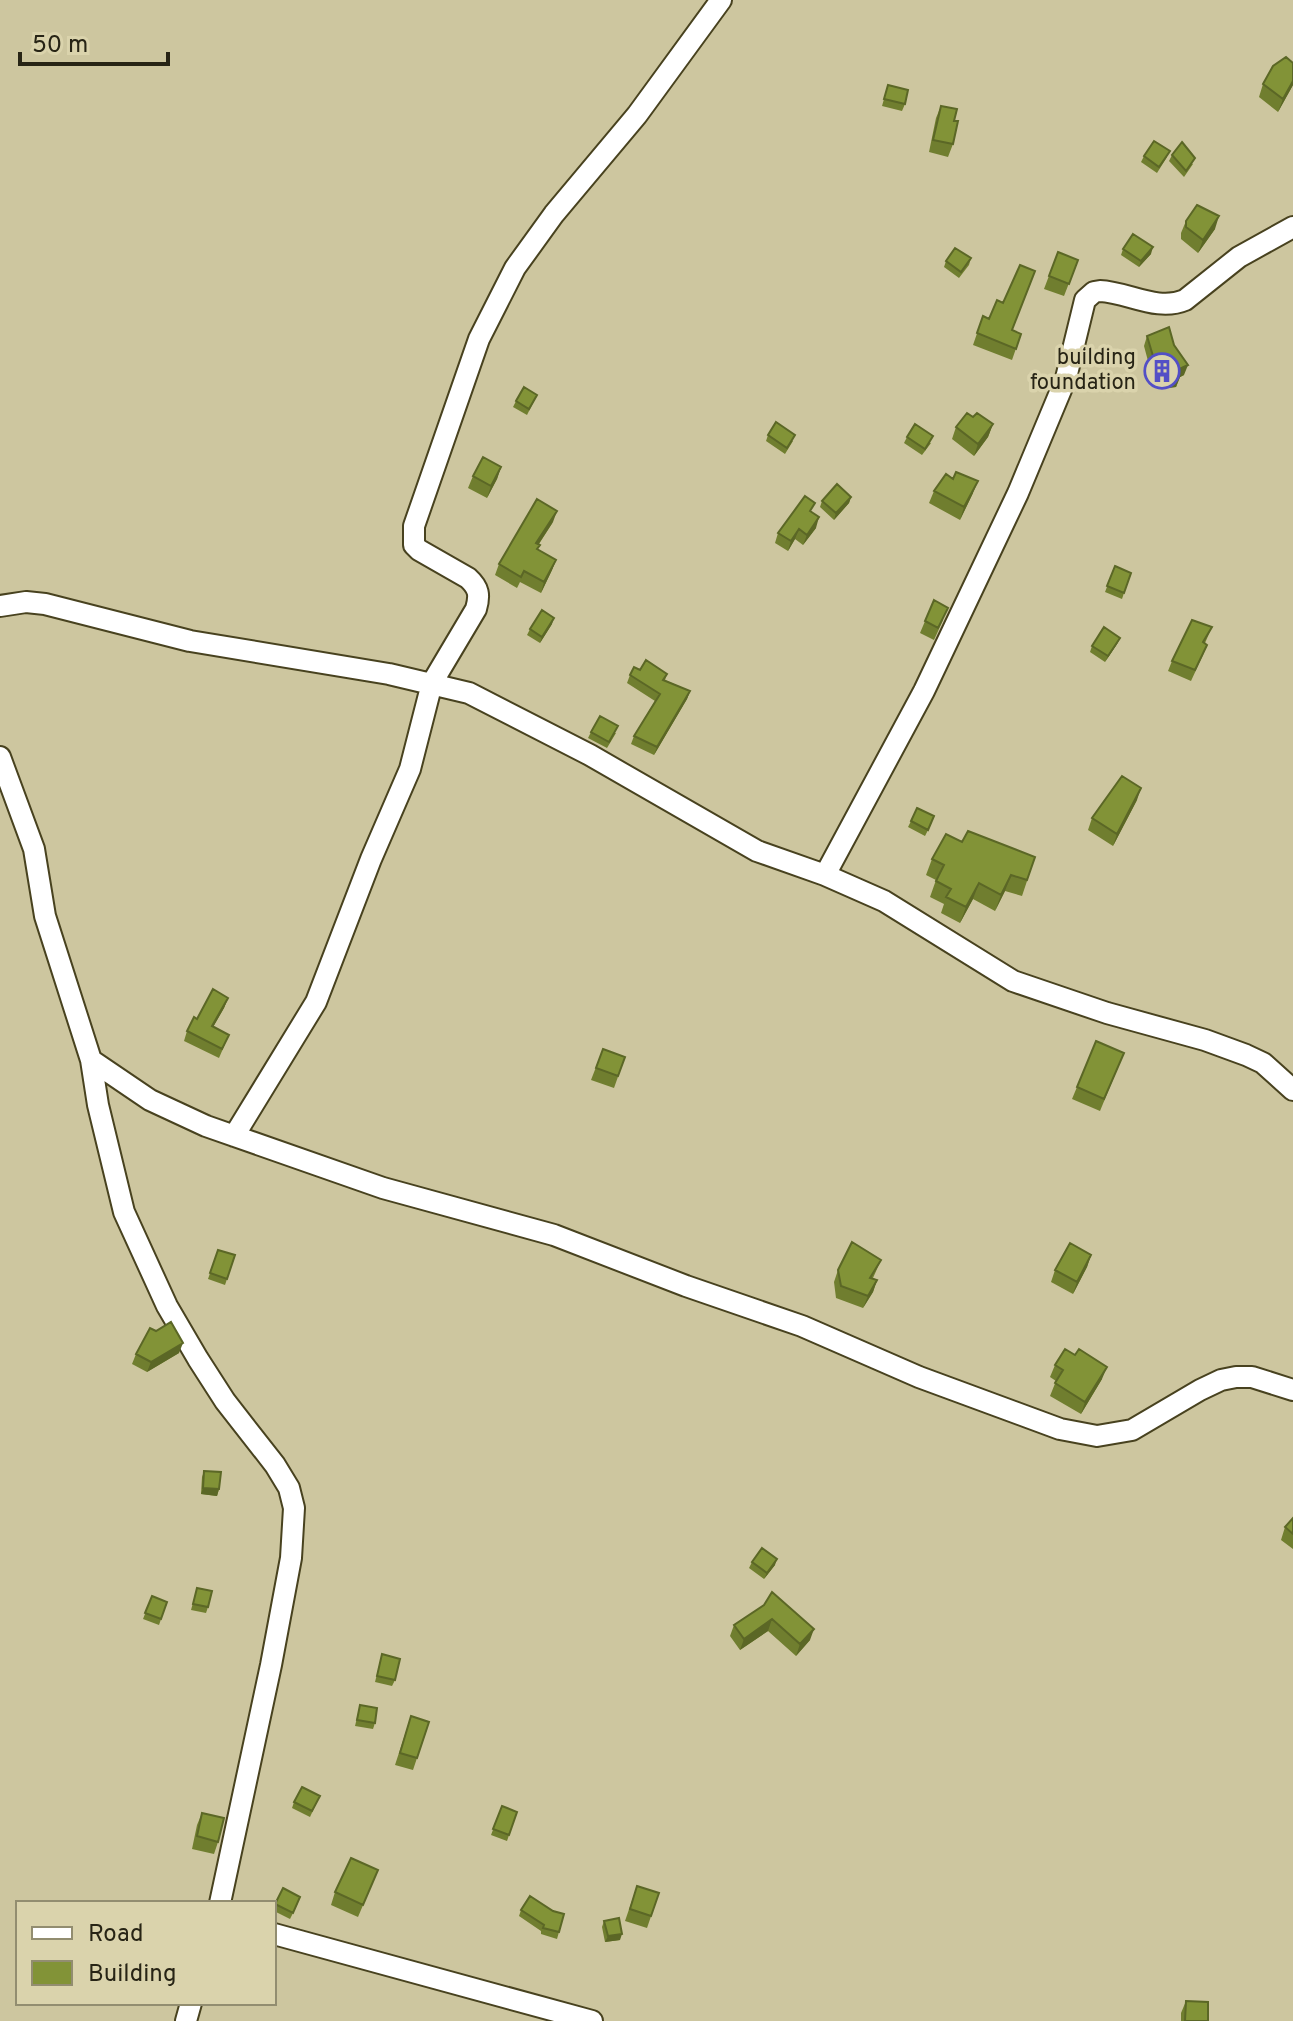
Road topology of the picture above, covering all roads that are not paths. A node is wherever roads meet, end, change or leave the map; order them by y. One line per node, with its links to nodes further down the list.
1 (721, 0): 4 (street)
2 (1293, 227): 6 (street)
3 (0, 606): 4 (street)
4 (432, 683): 6 (street); 9 (street)
5 (0, 757): 7 (street)
6 (825, 875): 8 (street)
7 (91, 1060): 9 (street); 11 (street)
8 (1293, 1090)
9 (234, 1136): 10 (street)
10 (1293, 1390)
11 (220, 1901)
12 (276, 1935): 13 (street)
13 (592, 2021)

